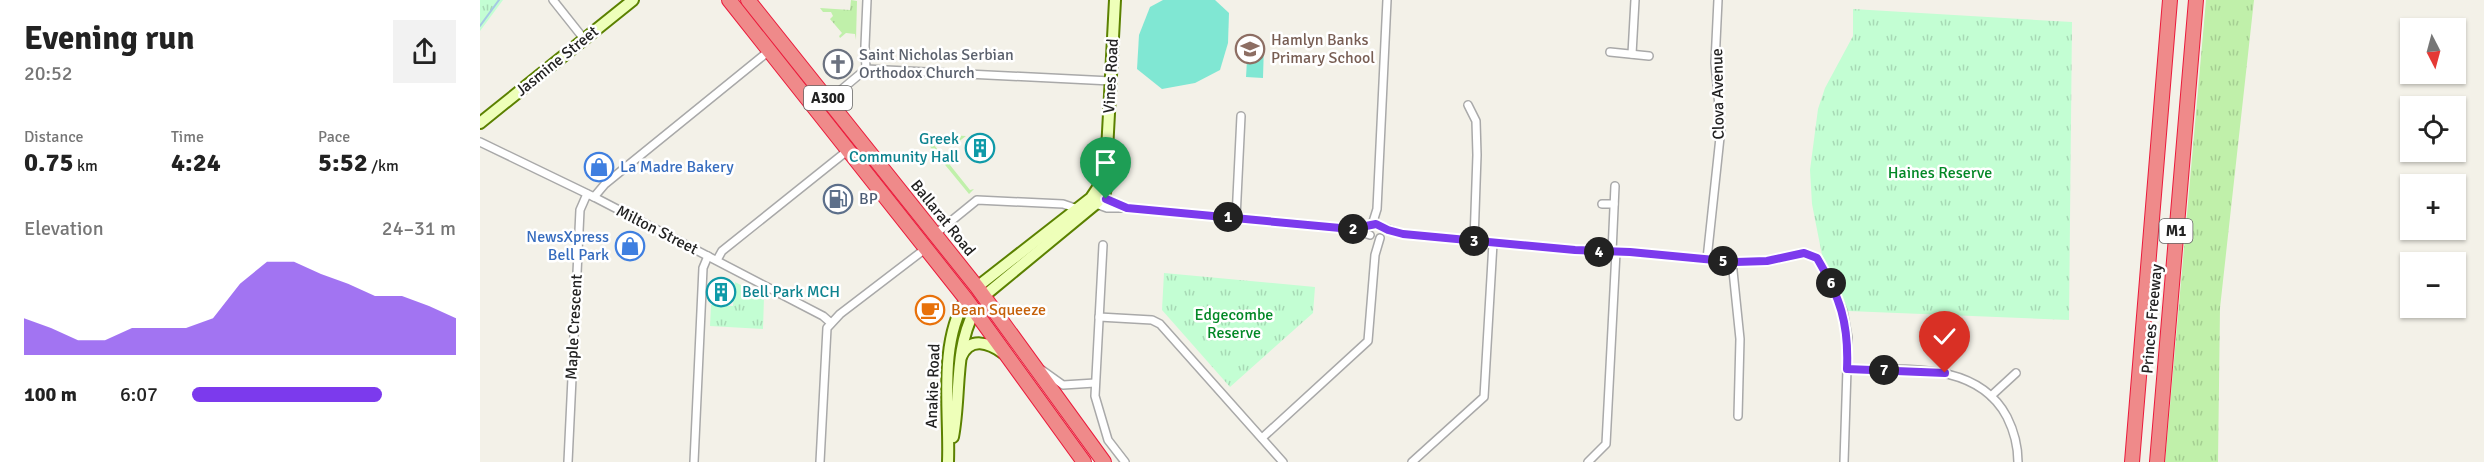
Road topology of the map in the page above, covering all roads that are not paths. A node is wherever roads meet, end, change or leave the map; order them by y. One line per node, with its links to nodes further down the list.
1 (552, 0): 12 (street)
2 (633, 0): 12 (main road, Jasmine Street)
3 (729, 0): 13 (highway, Ballarat Road / A300)
4 (748, 0): 19 (highway, Ballarat Road / A300)
5 (867, 0): 17 (street)
6 (1115, 0): 18 (main road, Vines Road)
7 (1387, 0): 31 (street)
8 (1635, 0): 15 (street)
9 (1719, 0): 45 (street, Clova Avenue)
10 (2170, 0): 74 (highway, Princes Freeway / M1)
11 (2196, 0): 75 (highway, Princes Freeway / M1)
12 (584, 39): 22 (main road, Jasmine Street)
13 (769, 51): 24 (highway, Ballarat Road / A300); 26 (street, Maple Crescent)
14 (1610, 52): 15 (street)
15 (1632, 54): 16 (street)
16 (1649, 56)
17 (866, 69): 18 (street); 19 (street)
18 (1111, 81): 27 (main road, Vines Road)
19 (829, 100): 36 (highway, Ballarat Road / A300)
20 (1468, 105): 38 (street)
21 (1241, 116): 32 (street)
22 (480, 123)
23 (480, 142): 26 (street, Milton Street)
24 (847, 151): 41 (highway, Ballarat Road / A300); 46 (street)
25 (1615, 186): 29 (street)
26 (591, 195): 44 (street, Milton Street); 63 (street, Maple Crescent)
27 (1095, 199): 30 (main road, Anakie Road); 32 (street); 48 (main road, Anakie Road)
28 (1602, 204): 29 (street)
29 (1614, 204): 42 (street)
30 (1078, 209): 36 (street); 48 (main road, Anakie Road)
31 (1377, 209): 33 (street); 34 (street)
32 (1236, 218): 34 (street)
33 (1381, 227): 34 (street); 35 (street); 37 (street)
34 (1371, 231): 37 (street); 43 (street)
35 (1403, 234): 37 (street); 38 (street)
36 (934, 235): 48 (highway, Ballarat Road / A300)
37 (1381, 237): 43 (street)
38 (1474, 241): 39 (street)
39 (1493, 243): 42 (street); 70 (street)
40 (1103, 245): 51 (street)
41 (925, 249): 49 (highway, Ballarat Road / A300); 52 (street)
42 (1614, 252): 45 (street); 71 (street)
43 (1375, 255): 61 (street)
44 (708, 256): 46 (street, Milton Street); 64 (street)
45 (1707, 259): 47 (street)
46 (717, 260): 52 (street, Milton Street)
47 (1732, 261): 56 (street); 60 (street)
48 (980, 291): 49 (highway, Anakie Road); 50 (highway, Anakie Road); 55 (highway, Ballarat Road / A300)
49 (966, 299): 50 (highway, Ballarat Road / A300); 62 (main road, Anakie Road)
50 (974, 312): 53 (main road, Anakie Road); 54 (highway, Ballarat Road / A300)
51 (1099, 317): 58 (street); 61 (street)
52 (831, 323): 65 (street)
53 (961, 357): 54 (main road); 62 (main road, Anakie Road)
54 (1008, 357): 66 (highway, Ballarat Road / A300)
55 (1037, 369): 58 (street); 67 (highway, Ballarat Road / A300)
56 (1847, 369): 59 (street); 72 (street)
57 (2016, 373): 59 (street)
58 (1095, 383): 68 (street)
59 (1991, 396): 73 (street)
60 (1738, 416)
61 (1262, 438): 69 (street)
62 (949, 460)
63 (568, 462)
64 (694, 462)
65 (820, 462)
66 (1084, 462)
67 (1104, 462)
68 (1125, 462)
69 (1283, 462)
70 (1412, 462)
71 (1588, 462)
72 (1844, 462)
73 (2018, 462)
74 (2132, 462)
75 (2157, 462)

